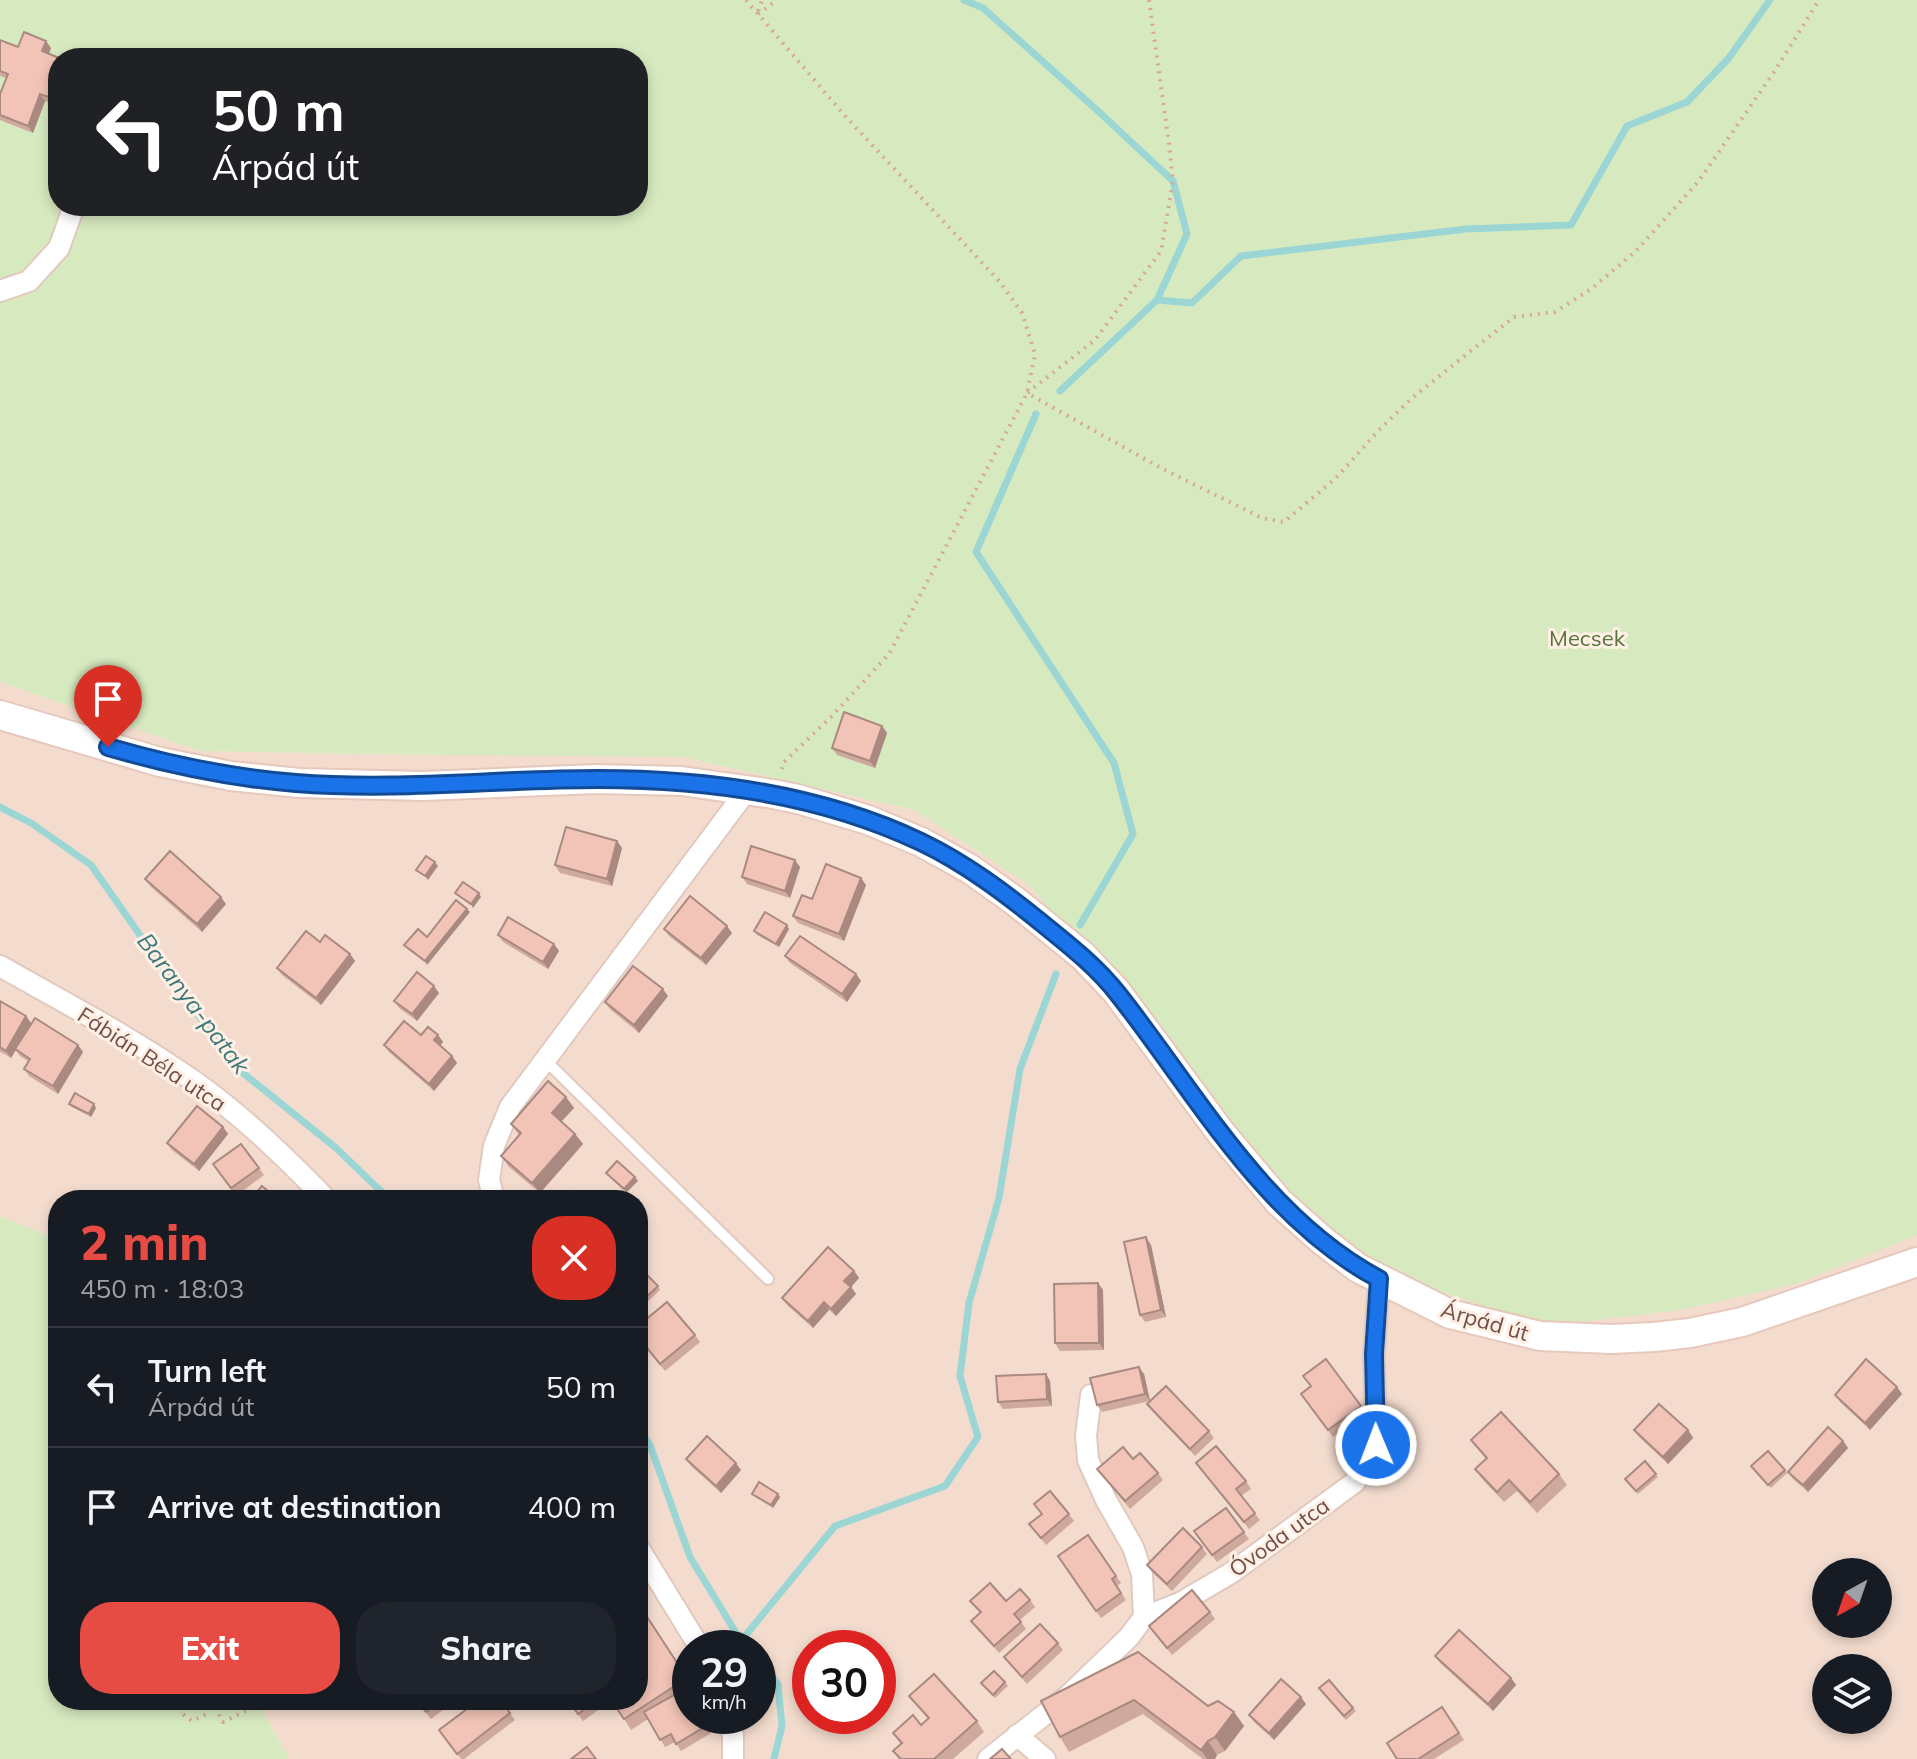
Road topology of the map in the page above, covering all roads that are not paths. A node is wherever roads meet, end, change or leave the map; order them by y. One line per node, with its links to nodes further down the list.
1 (70, 216): 2 (street)
2 (0, 291)
3 (0, 715): 4 (main road, Árpád út)
4 (760, 792): 6 (street); 11 (main road, Árpád út)
5 (0, 966): 7 (street, Fábián Béla utca)
6 (545, 1060): 8 (street); 10 (lane)
7 (317, 1190)
8 (492, 1190)
9 (1917, 1262): 11 (main road, Árpád út)
10 (768, 1279)
11 (1379, 1279): 14 (street, Óvoda utca)
12 (1091, 1395): 14 (street)
13 (648, 1563): 15 (street)
14 (1144, 1617): 17 (street, Óvoda utca)
15 (689, 1630)
16 (732, 1734): 18 (street)
17 (1017, 1735): 19 (street, Óvoda utca); 20 (street)
18 (733, 1759)
19 (988, 1759)
20 (1045, 1759)

